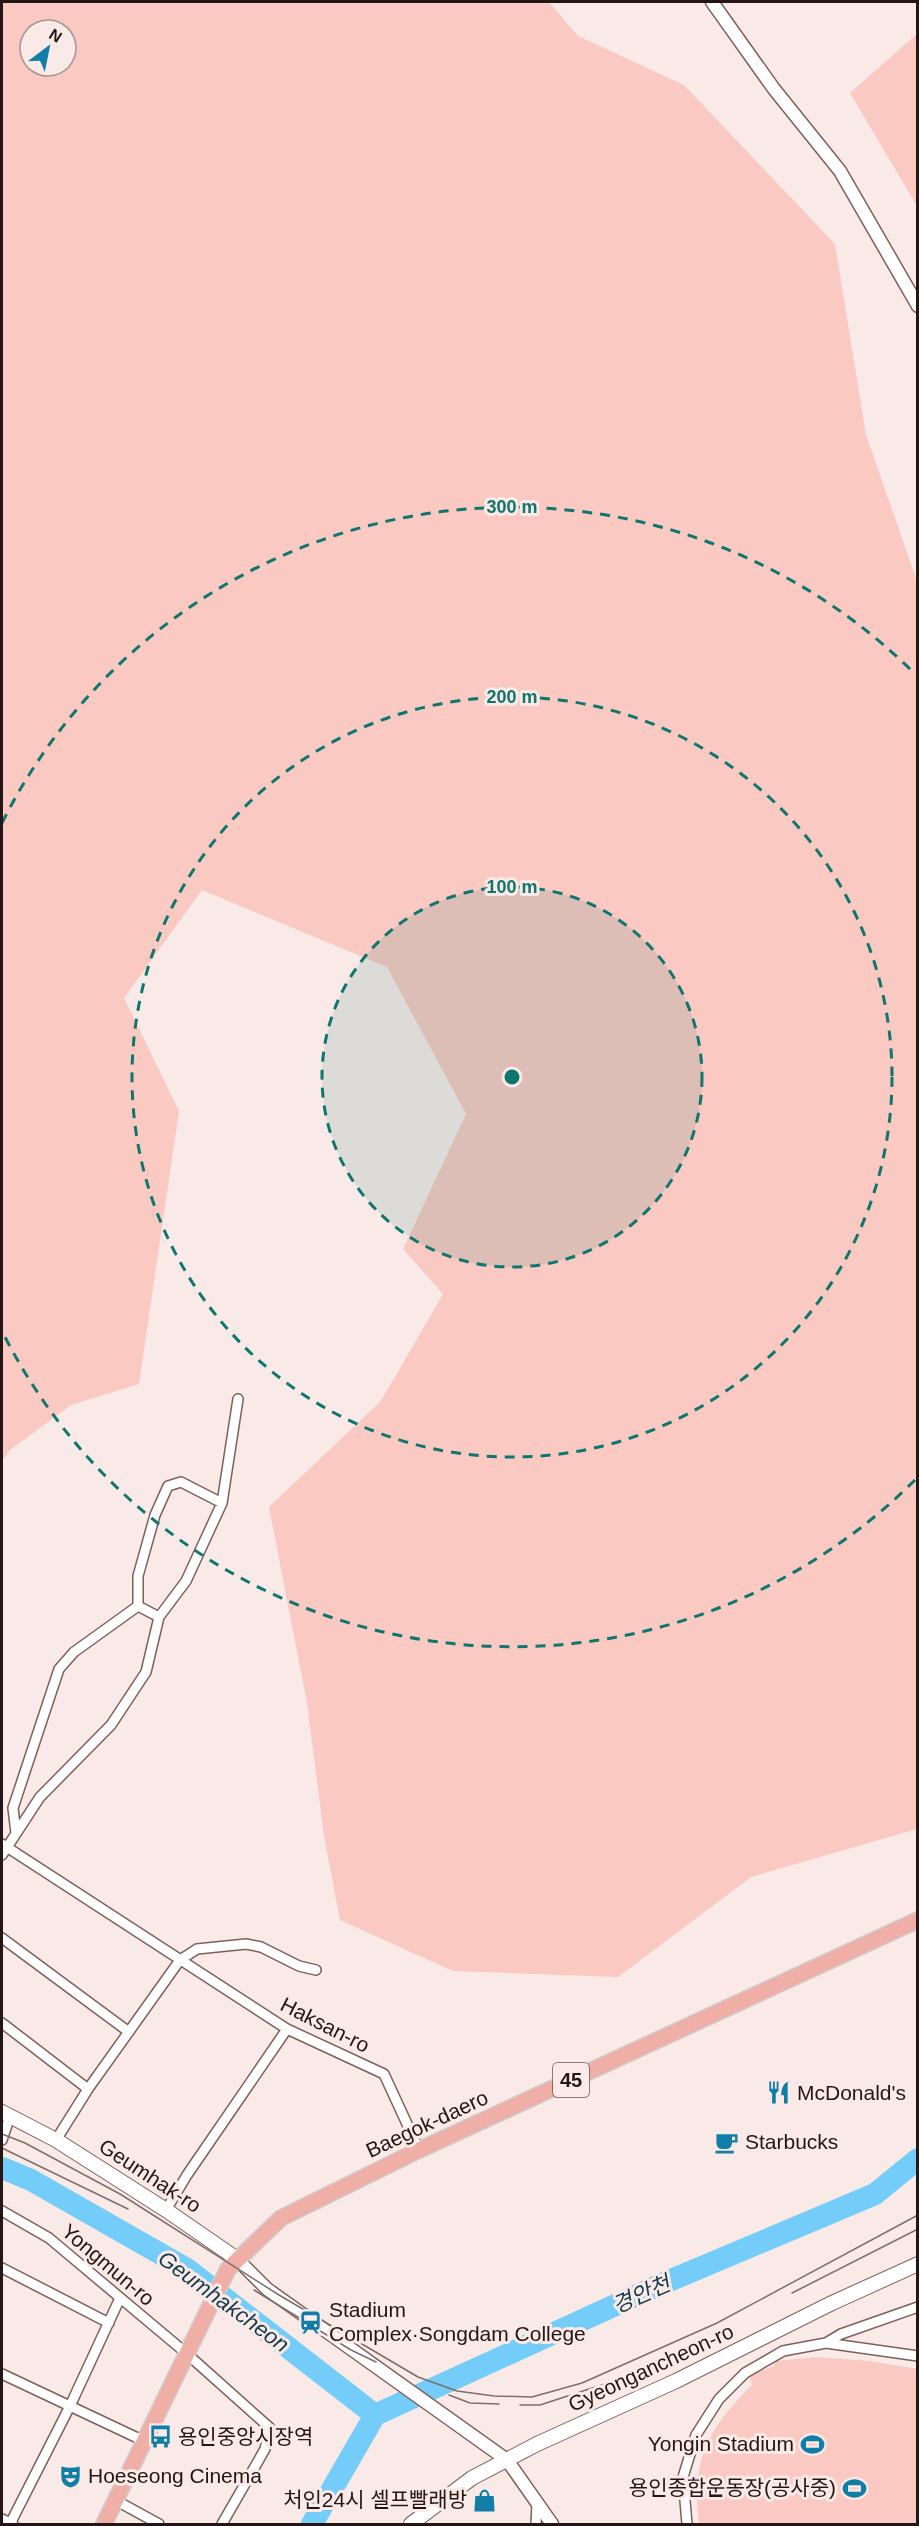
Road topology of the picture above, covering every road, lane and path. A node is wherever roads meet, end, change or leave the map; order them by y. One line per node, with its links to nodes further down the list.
1 (712, 2): 2 (street)
2 (918, 306)
3 (238, 1399): 4 (street)
4 (222, 1503): 5 (street); 6 (street)
5 (138, 1606): 6 (street); 7 (street)
6 (159, 1617): 7 (street)
7 (16, 1833): 8 (street)
8 (3, 1849): 11 (street, Haksan-ro)
9 (918, 1920): 20 (main road, Baegok-daero / 45)
10 (2, 1938): 15 (street)
11 (180, 1960): 12 (street, Haksan-ro); 14 (street, Haksan-ro); 15 (street)
12 (316, 1970)
13 (2, 2023): 16 (street)
14 (287, 2029): 20 (street, Haksan-ro); 21 (street)
15 (129, 2032): 16 (street)
16 (87, 2089): 19 (street)
17 (6, 2114): 18 (street); 19 (main road, Geumhak-ro)
18 (2, 2140)
19 (56, 2140): 21 (main road, Geumhak-ro)
20 (419, 2150): 23 (main road, Baegok-daero / 45)
21 (166, 2210): 23 (main road, Geumhak-ro)
22 (2, 2211): 26 (street, Yongmun-ro)
23 (233, 2264): 30 (main road, Baegok-daero / 45); 35 (street, Geumhak-ro)
24 (917, 2266): 35 (main road, Gyeongancheon-ro)
25 (2, 2268): 28 (street)
26 (120, 2298): 28 (street); 30 (street, Yongmun-ro)
27 (918, 2307): 29 (street)
28 (109, 2323): 33 (street)
29 (826, 2343): 31 (street); 45 (street)
30 (186, 2353): 34 (main road, Baegok-daero / 45); 41 (street, Yongmun-ro)
31 (918, 2356)
32 (2, 2374): 33 (street)
33 (70, 2406): 34 (street); 38 (street)
34 (144, 2441): 36 (main road, Baegok-daero / 45)
35 (507, 2460): 37 (street); 42 (main road, Gyeongancheon-ro)
36 (115, 2500): 39 (main road, Baegok-daero / 45); 40 (street)
37 (537, 2504): 43 (street); 44 (street)
38 (9, 2523)
39 (104, 2524)
40 (159, 2524)
41 (222, 2524)
42 (411, 2524)
43 (536, 2524)
44 (552, 2524)
45 (687, 2524)

